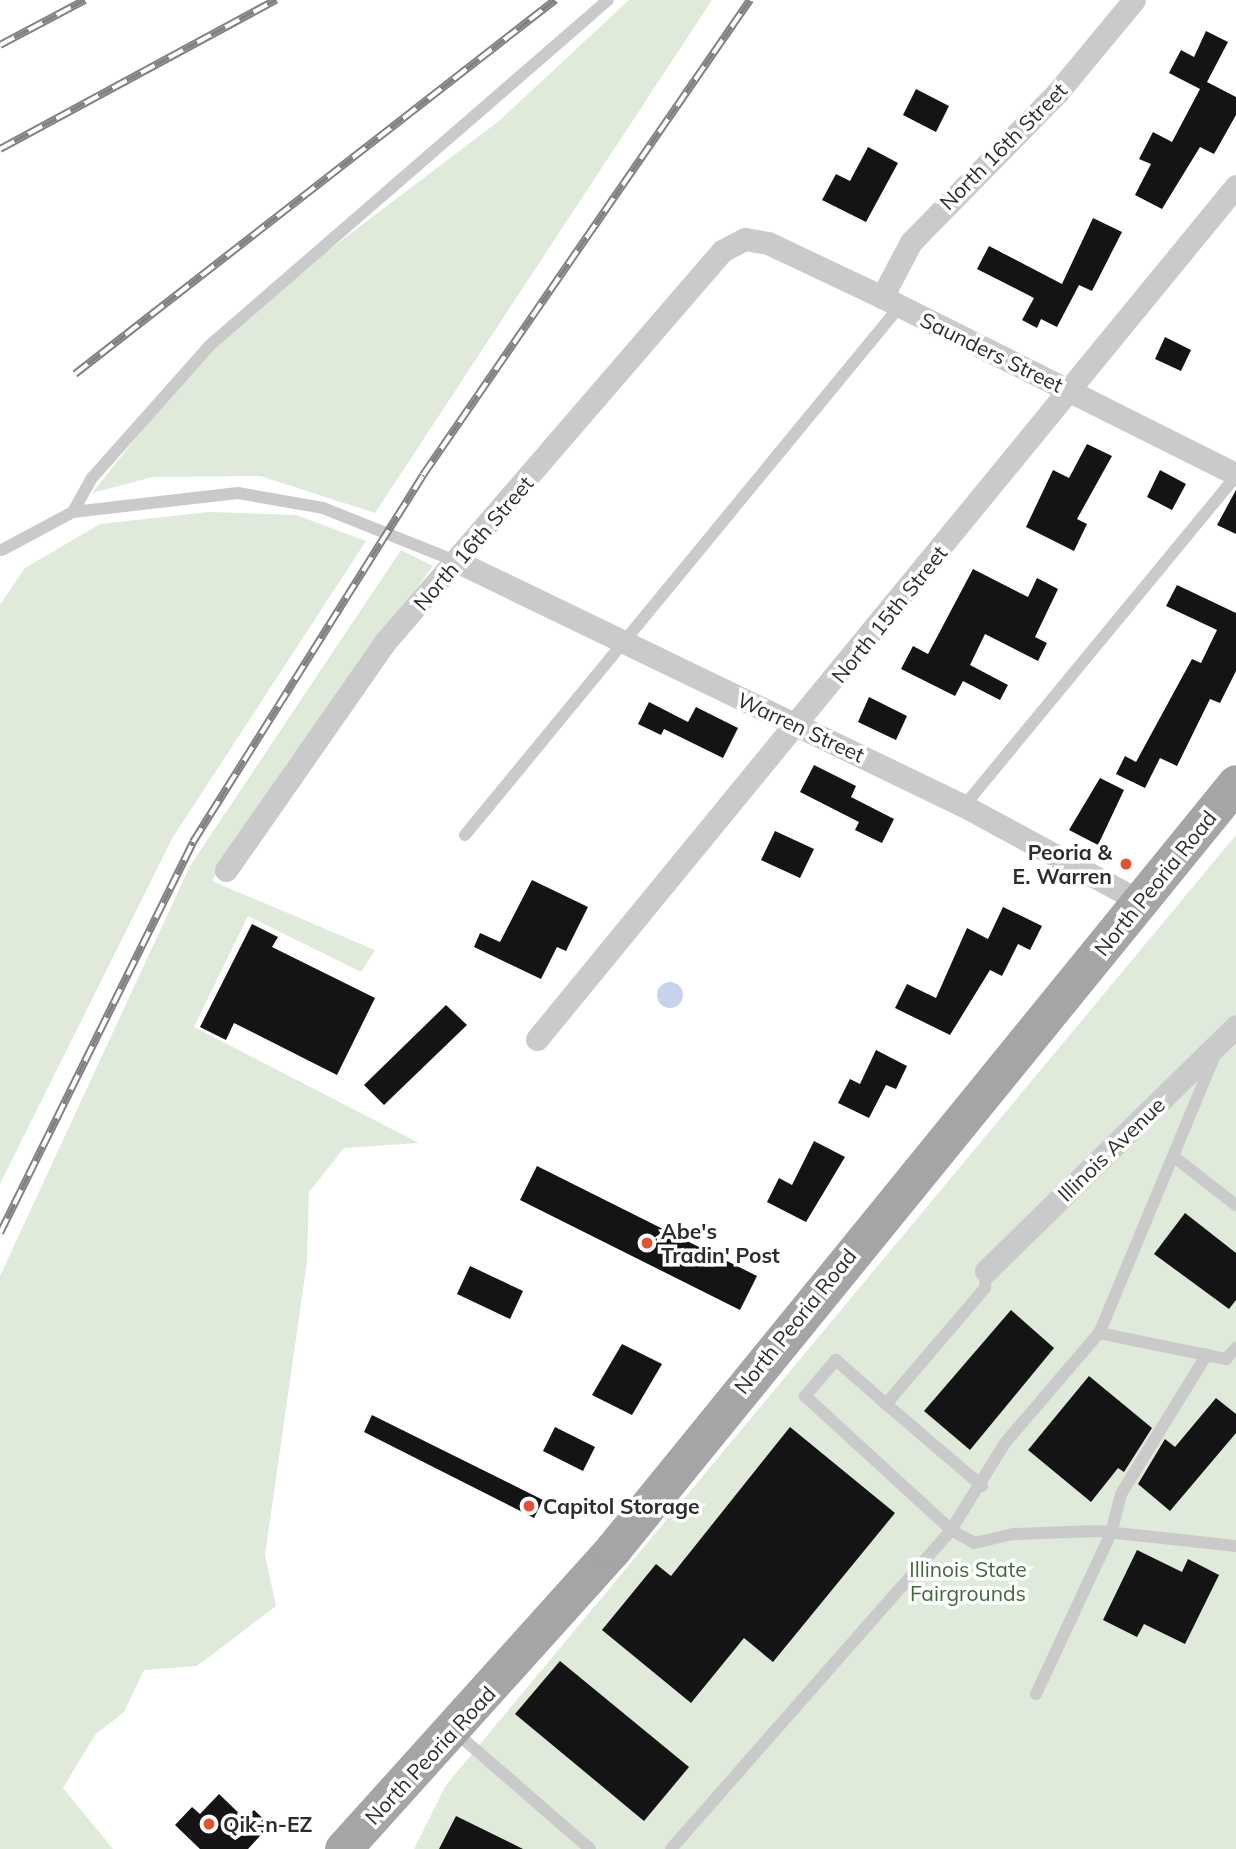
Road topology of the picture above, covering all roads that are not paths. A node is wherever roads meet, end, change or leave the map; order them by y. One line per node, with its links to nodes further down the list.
1 (608, 0): 8 (lane)
2 (1135, 0): 5 (street, North 16th Street)
3 (1236, 186): 6 (street, North 15th Street)
4 (745, 239): 5 (street, Saunders Street); 10 (street, North 16th Street)
5 (891, 302): 6 (street, Saunders Street); 11 (lane)
6 (1069, 390): 7 (street, Saunders Street); 12 (street, North 15th Street)
7 (1236, 475): 14 (lane)
8 (73, 512): 9 (lane); 10 (lane)
9 (2, 550)
10 (458, 562): 11 (street, Warren Street); 16 (street, North 16th Street)
11 (624, 642): 12 (street, Warren Street); 15 (lane)
12 (796, 727): 14 (street, Warren Street); 19 (street, North 15th Street)
13 (1236, 783): 17 (main road, North Peoria Road)
14 (964, 806): 17 (street, Warren Street)
15 (465, 835)
16 (226, 870)
17 (1140, 901): 32 (main road, North Peoria Road)
18 (1228, 1034): 20 (lane); 22 (street, Illinois Avenue)
19 (537, 1039)
20 (1173, 1156): 21 (lane); 23 (lane)
21 (1236, 1205)
22 (986, 1271): 26 (lane)
23 (1099, 1333): 25 (lane); 27 (lane)
24 (1236, 1348): 25 (lane)
25 (1207, 1354): 29 (lane)
26 (886, 1404): 27 (lane); 28 (lane)
27 (982, 1486): 28 (lane)
28 (951, 1530): 29 (lane); 35 (lane)
29 (1111, 1533): 30 (lane); 31 (lane)
30 (1236, 1546)
31 (1036, 1693)
32 (454, 1731): 33 (main road, North Peoria Road); 34 (lane)
33 (343, 1849)
34 (590, 1849)
35 (671, 1849)

